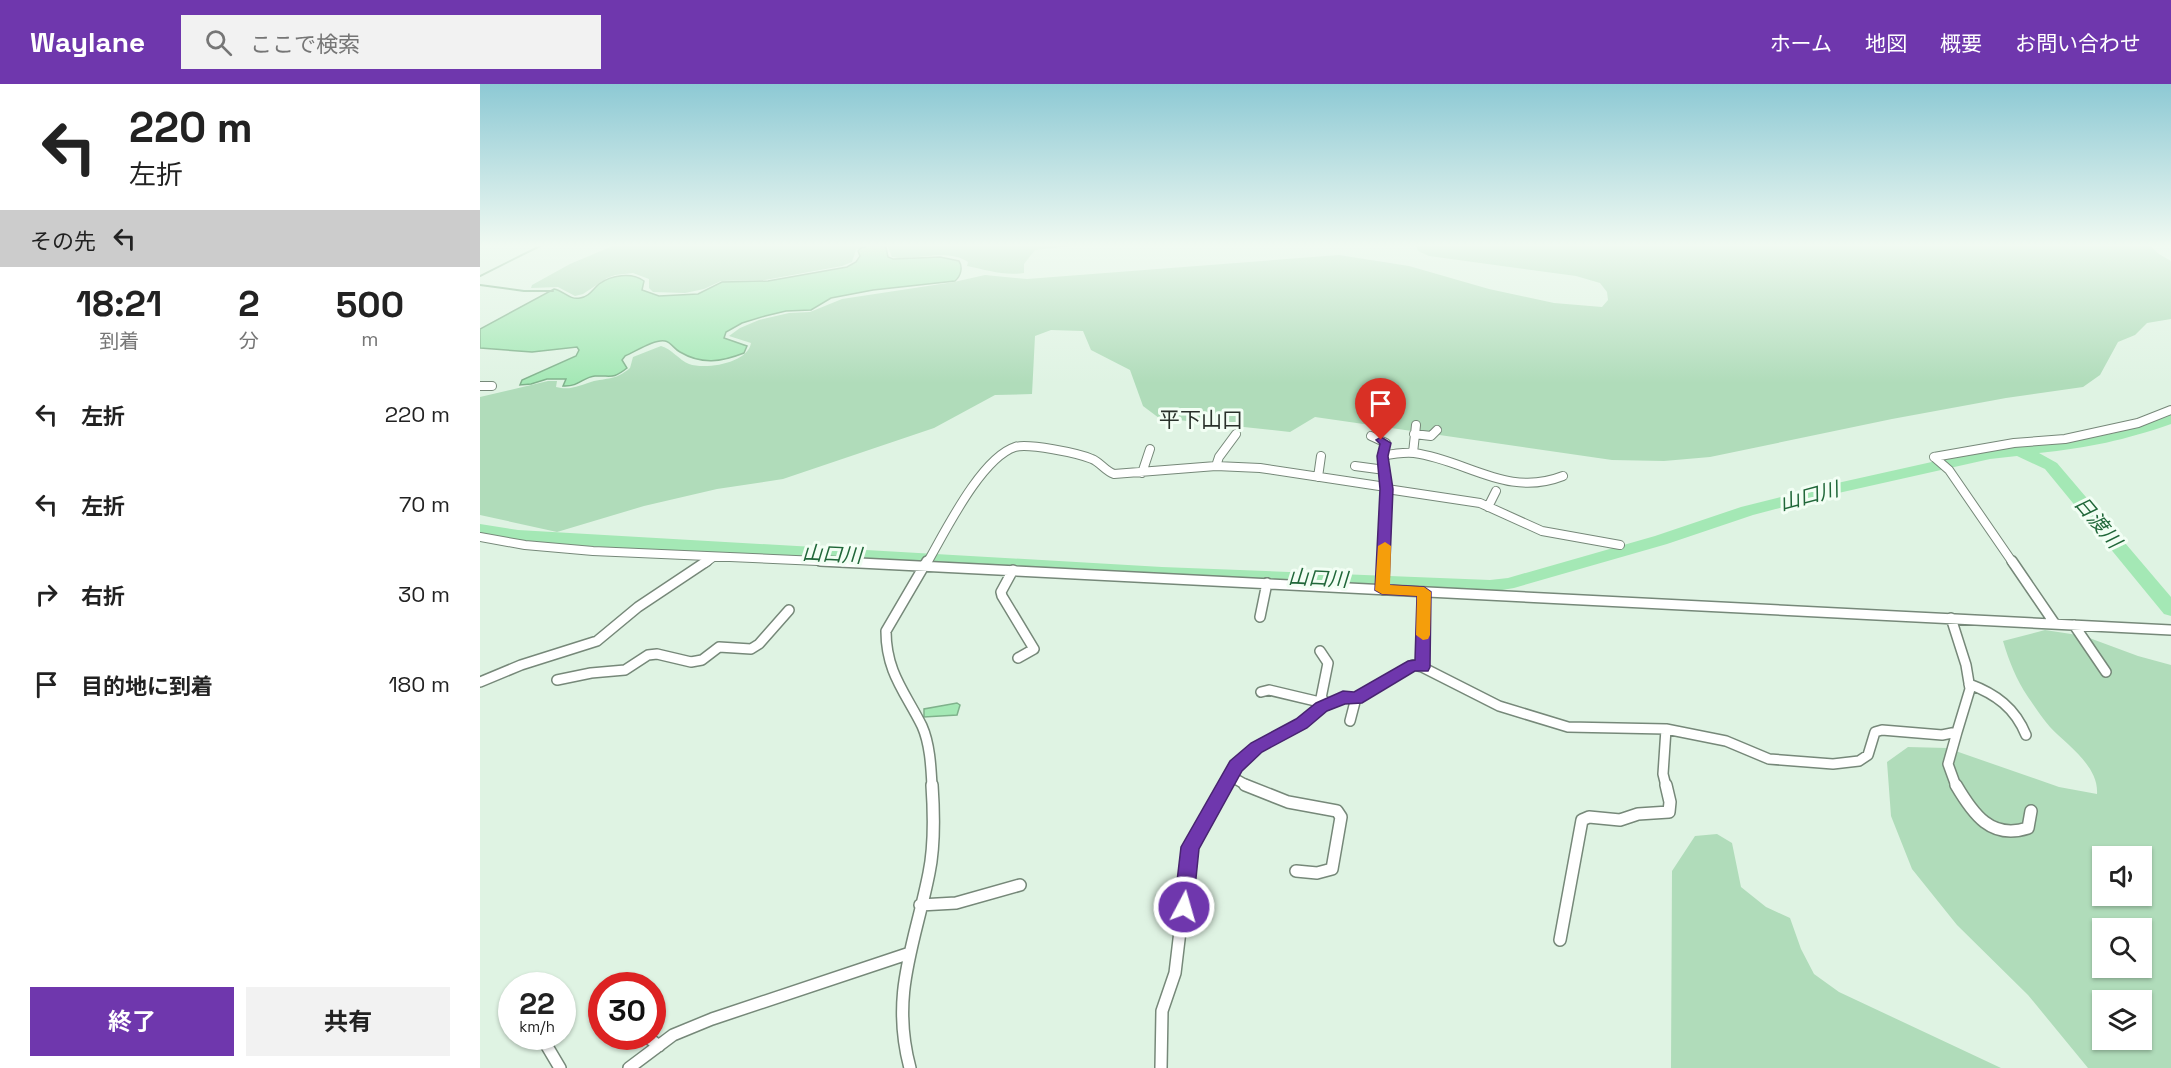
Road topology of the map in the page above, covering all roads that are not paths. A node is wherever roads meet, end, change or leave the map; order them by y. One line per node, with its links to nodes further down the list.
1 (480, 386): 2 (street)
2 (492, 386)
3 (2171, 410): 13 (street)
4 (1416, 425): 7 (street)
5 (1437, 430): 7 (street)
6 (1236, 434): 14 (street)
7 (1414, 434): 10 (street)
8 (1371, 436): 12 (street)
9 (1150, 449): 18 (street)
10 (1413, 453): 12 (street); 19 (street)
11 (1321, 456): 20 (street)
12 (1382, 456): 17 (street)
13 (1936, 459): 16 (street)
14 (1216, 466): 18 (street); 20 (street)
15 (1355, 466): 17 (street)
16 (1946, 467): 35 (street)
17 (1385, 470): 21 (street)
18 (1142, 472): 27 (street)
19 (1563, 476)
20 (1318, 477): 21 (street)
21 (1386, 488): 23 (street); 30 (street)
22 (1497, 491): 23 (street)
23 (1488, 507): 25 (street)
24 (480, 537): 26 (street)
25 (1620, 545)
26 (712, 557): 27 (street); 43 (street)
27 (928, 561): 28 (street); 56 (street)
28 (1013, 570): 29 (street); 39 (street)
29 (1267, 583): 30 (street); 33 (street)
30 (1383, 585): 31 (street)
31 (1424, 592): 34 (street); 40 (street)
32 (789, 610): 42 (street)
33 (1260, 617)
34 (1951, 618): 35 (street); 44 (street)
35 (2055, 624): 36 (street)
36 (2074, 625): 37 (street); 41 (street)
37 (2171, 630)
38 (1320, 651): 47 (street)
39 (1018, 658)
40 (1422, 667): 46 (street); 49 (street)
41 (2106, 672)
42 (557, 681)
43 (480, 682)
44 (1969, 684): 50 (street); 51 (street)
45 (1262, 692): 47 (street)
46 (1356, 698): 47 (street); 48 (street)
47 (1328, 704): 52 (street)
48 (1350, 721)
49 (1666, 729): 50 (street); 57 (street)
50 (1957, 732): 53 (street)
51 (2026, 735)
52 (1230, 776): 54 (street); 65 (street)
53 (2031, 811)
54 (1296, 871)
55 (1020, 885): 56 (street)
56 (920, 905): 58 (street)
57 (1560, 940)
58 (907, 954): 59 (street); 64 (street)
59 (666, 1040)
60 (549, 1050): 62 (street)
61 (654, 1050): 63 (street)
62 (560, 1068)
63 (629, 1068)
64 (910, 1068)
65 (1161, 1068)

